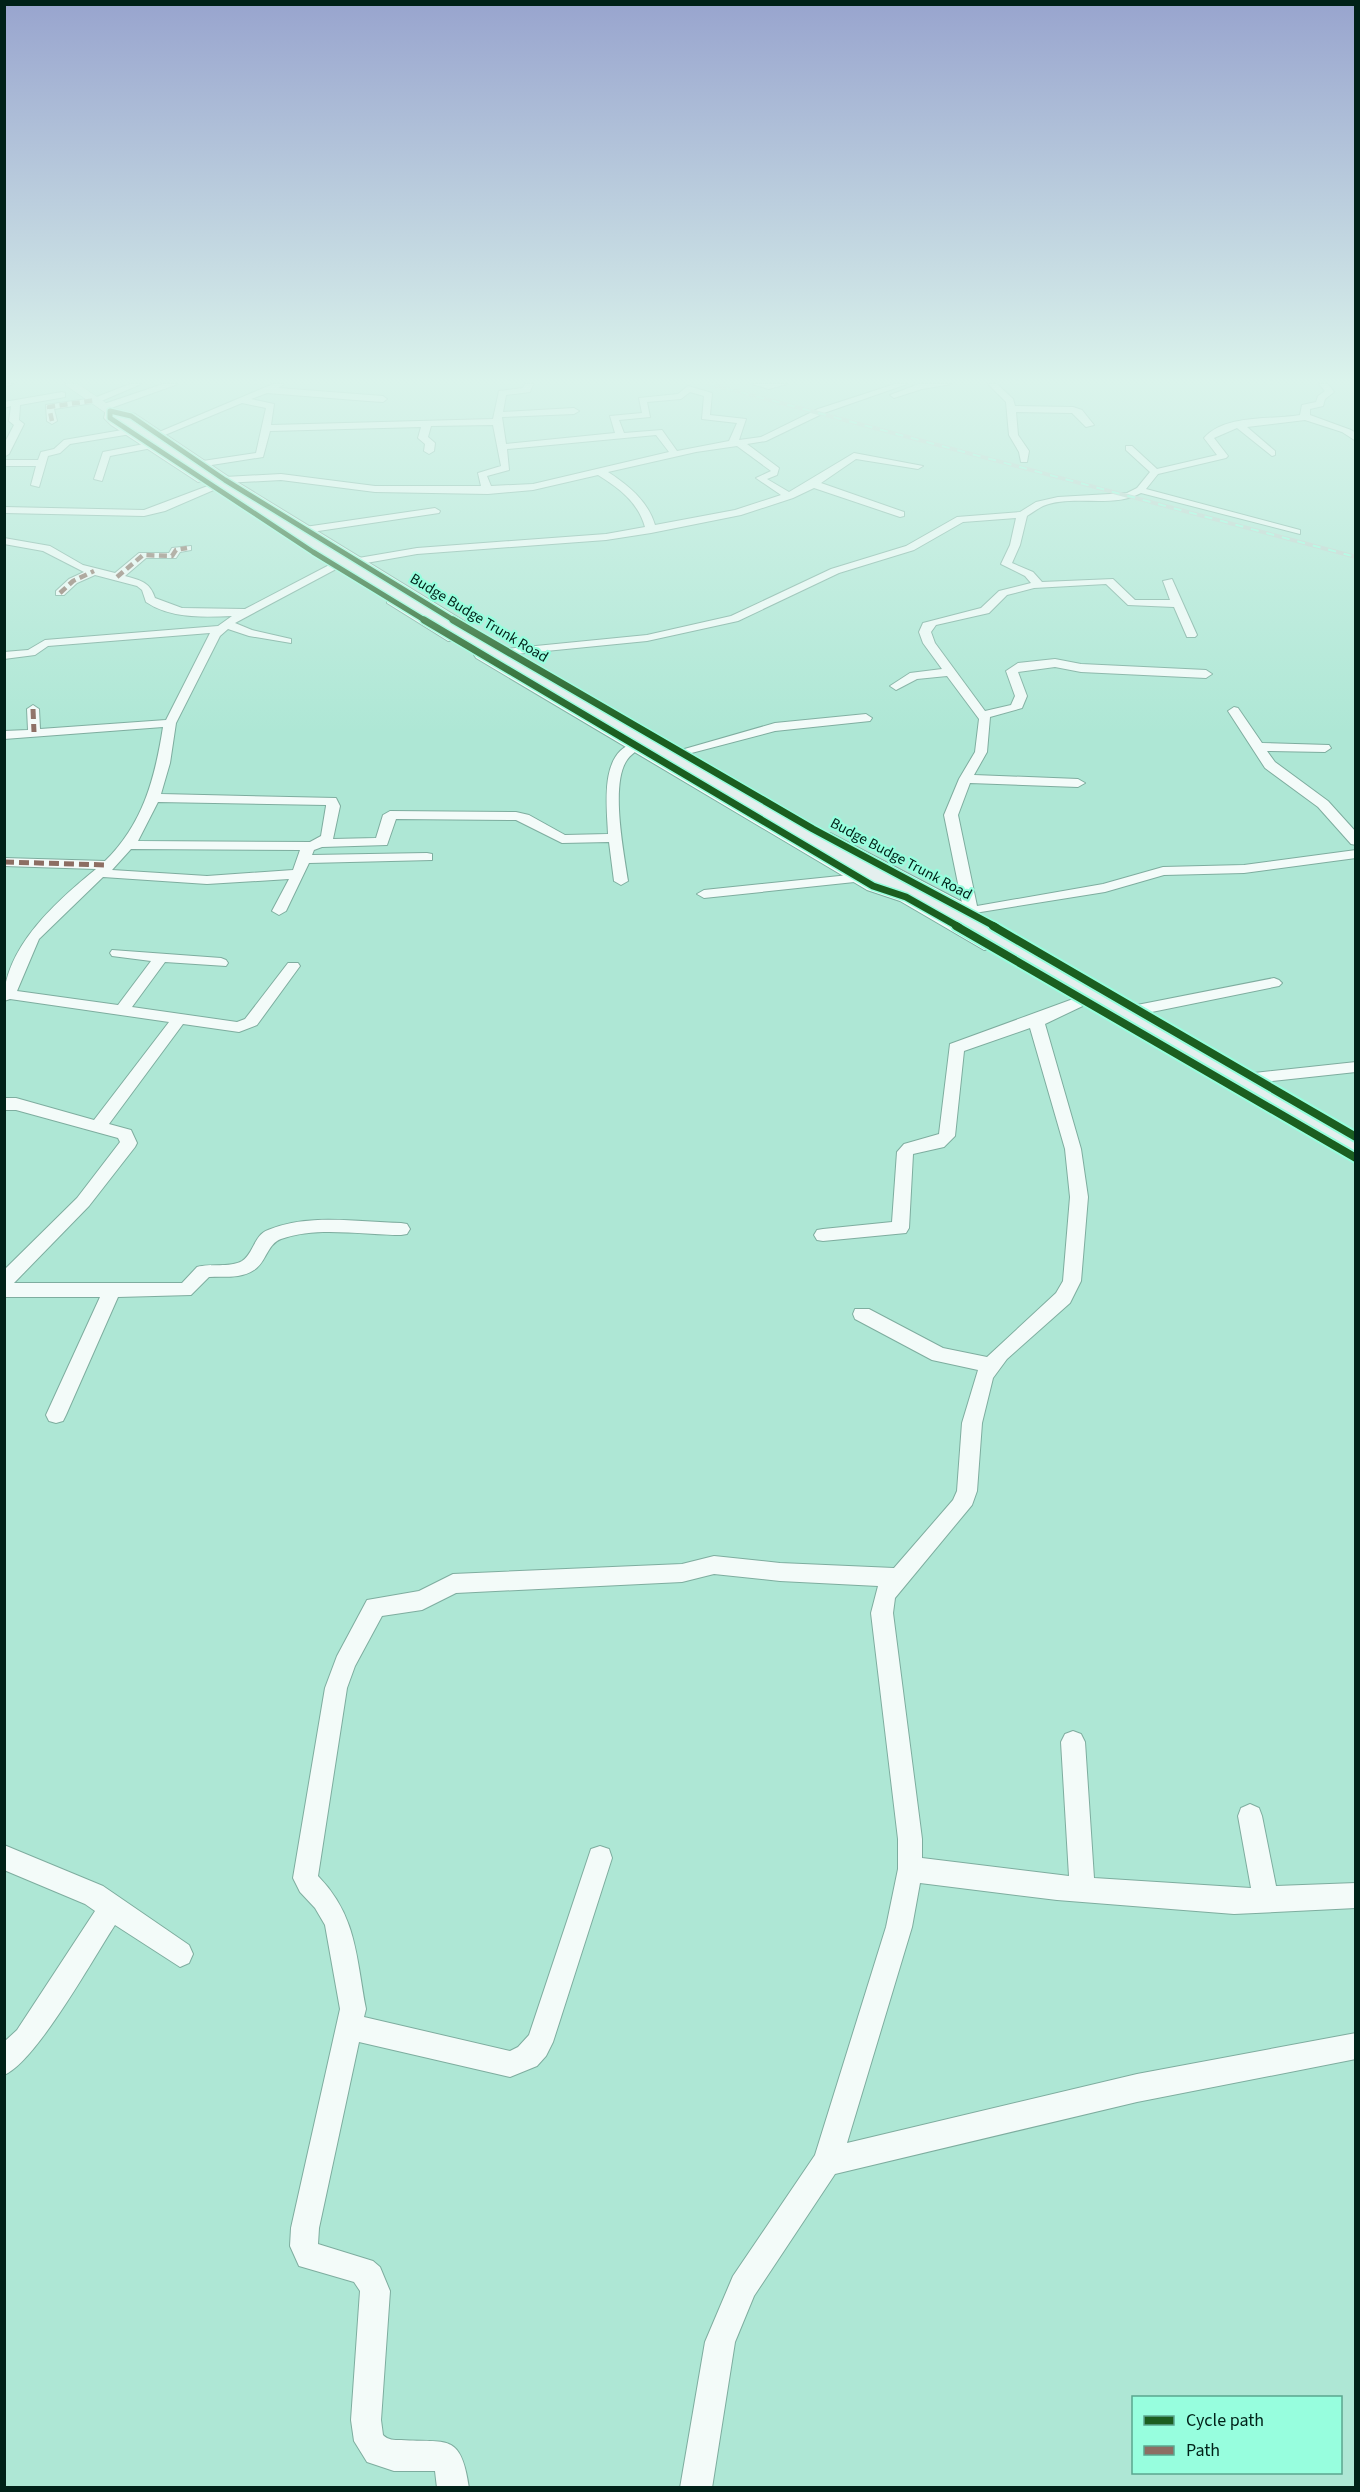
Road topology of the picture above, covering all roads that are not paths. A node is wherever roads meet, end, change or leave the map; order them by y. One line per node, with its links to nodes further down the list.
1 (190, 500): 10 (street)
2 (244, 500): 20 (street, Budge Budge Trunk Road)
3 (248, 500): 81 (main road, bridge)
4 (250, 500): 14 (street, Budge Budge Trunk Road)
5 (636, 500): 15 (street)
6 (776, 500): 15 (street)
7 (860, 500): 12 (street)
8 (1071, 500): 13 (street)
9 (1181, 500): 16 (street)
10 (4, 510)
11 (435, 511): 14 (street)
12 (900, 514)
13 (1022, 515): 24 (street); 31 (street)
14 (305, 530): 19 (street, Budge Budge Trunk Road)
15 (651, 530): 19 (street)
16 (1296, 532)
17 (4, 541): 21 (street)
18 (187, 548): 22 (street)
19 (354, 561): 20 (street); 31 (street, Budge Budge Trunk Road)
20 (336, 565): 27 (street); 43 (street, Budge Budge Trunk Road)
21 (94, 571): 22 (street); 25 (street)
22 (117, 577): 27 (street)
23 (1168, 580): 26 (street)
24 (1037, 586): 26 (street); 33 (street)
25 (59, 590)
26 (1177, 604): 29 (street)
27 (246, 612): 28 (street)
28 (223, 627): 30 (street); 32 (street); 40 (street)
29 (1191, 635)
30 (287, 641)
31 (505, 652): 46 (street, Budge Budge Trunk Road)
32 (4, 656)
33 (951, 672): 35 (street); 38 (street)
34 (1206, 674): 38 (street)
35 (896, 686)
36 (33, 709): 41 (street)
37 (1234, 711): 44 (street)
38 (983, 715): 47 (street)
39 (866, 718): 46 (street)
40 (170, 723): 41 (street); 49 (street)
41 (34, 732): 42 (street)
42 (4, 735)
43 (634, 747): 50 (street); 59 (street, Budge Budge Trunk Road)
44 (1258, 747): 45 (street); 51 (street)
45 (1325, 748)
46 (680, 752): 62 (street, Budge Budge Trunk Road)
47 (965, 779): 48 (street); 62 (street)
48 (1078, 783)
49 (153, 798): 52 (street); 53 (street)
50 (615, 838): 53 (street); 60 (street)
51 (1356, 841)
52 (128, 844): 53 (street); 57 (street)
53 (312, 850): 55 (street); 58 (street)
54 (1356, 854): 62 (street)
55 (427, 858)
56 (4, 862): 57 (street)
57 (103, 869): 58 (street); 70 (street)
58 (298, 874): 63 (street)
59 (860, 878): 61 (street); 64 (street, Budge Budge Trunk Road)
60 (621, 881)
61 (704, 894)
62 (968, 910): 64 (street); 73 (street, Budge Budge Trunk Road)
63 (279, 911)
64 (947, 921): 71 (street, Budge Budge Trunk Road)
65 (117, 953): 66 (street)
66 (160, 957): 67 (street); 72 (street)
67 (221, 963)
68 (293, 966): 74 (street)
69 (1274, 983): 73 (street)
70 (6, 995): 72 (street)
71 (1084, 1000): 75 (street); 82 (street, Budge Budge Trunk Road)
72 (122, 1010): 74 (street)
73 (1137, 1010): 77 (street, Budge Budge Trunk Road)
74 (179, 1019): 79 (street)
75 (1040, 1019): 84 (street); 89 (street)
76 (1356, 1067): 77 (street)
77 (1254, 1078): 80 (street, Budge Budge Trunk Road)
78 (4, 1104): 79 (street)
79 (99, 1125): 85 (street)
80 (1356, 1137)
81 (1356, 1146)
82 (1356, 1158)
83 (401, 1229): 87 (street)
84 (823, 1235)
85 (4, 1282)
86 (4, 1290): 87 (street)
87 (112, 1290): 90 (street)
88 (862, 1314): 89 (street)
89 (990, 1365): 91 (street)
90 (56, 1415)
91 (897, 1578): 96 (street); 102 (street)
92 (1073, 1742): 97 (street)
93 (1250, 1816): 99 (street)
94 (4, 1857): 100 (street)
95 (600, 1858): 102 (street)
96 (910, 1869): 97 (street); 105 (street)
97 (1083, 1890): 99 (street)
98 (1356, 1895): 99 (street)
99 (1266, 1899)
100 (112, 1907): 101 (street); 104 (street)
101 (180, 1954)
102 (351, 2027): 106 (street)
103 (1356, 2046): 105 (street)
104 (4, 2062)
105 (827, 2162): 107 (street)
106 (453, 2487)
107 (696, 2487)

